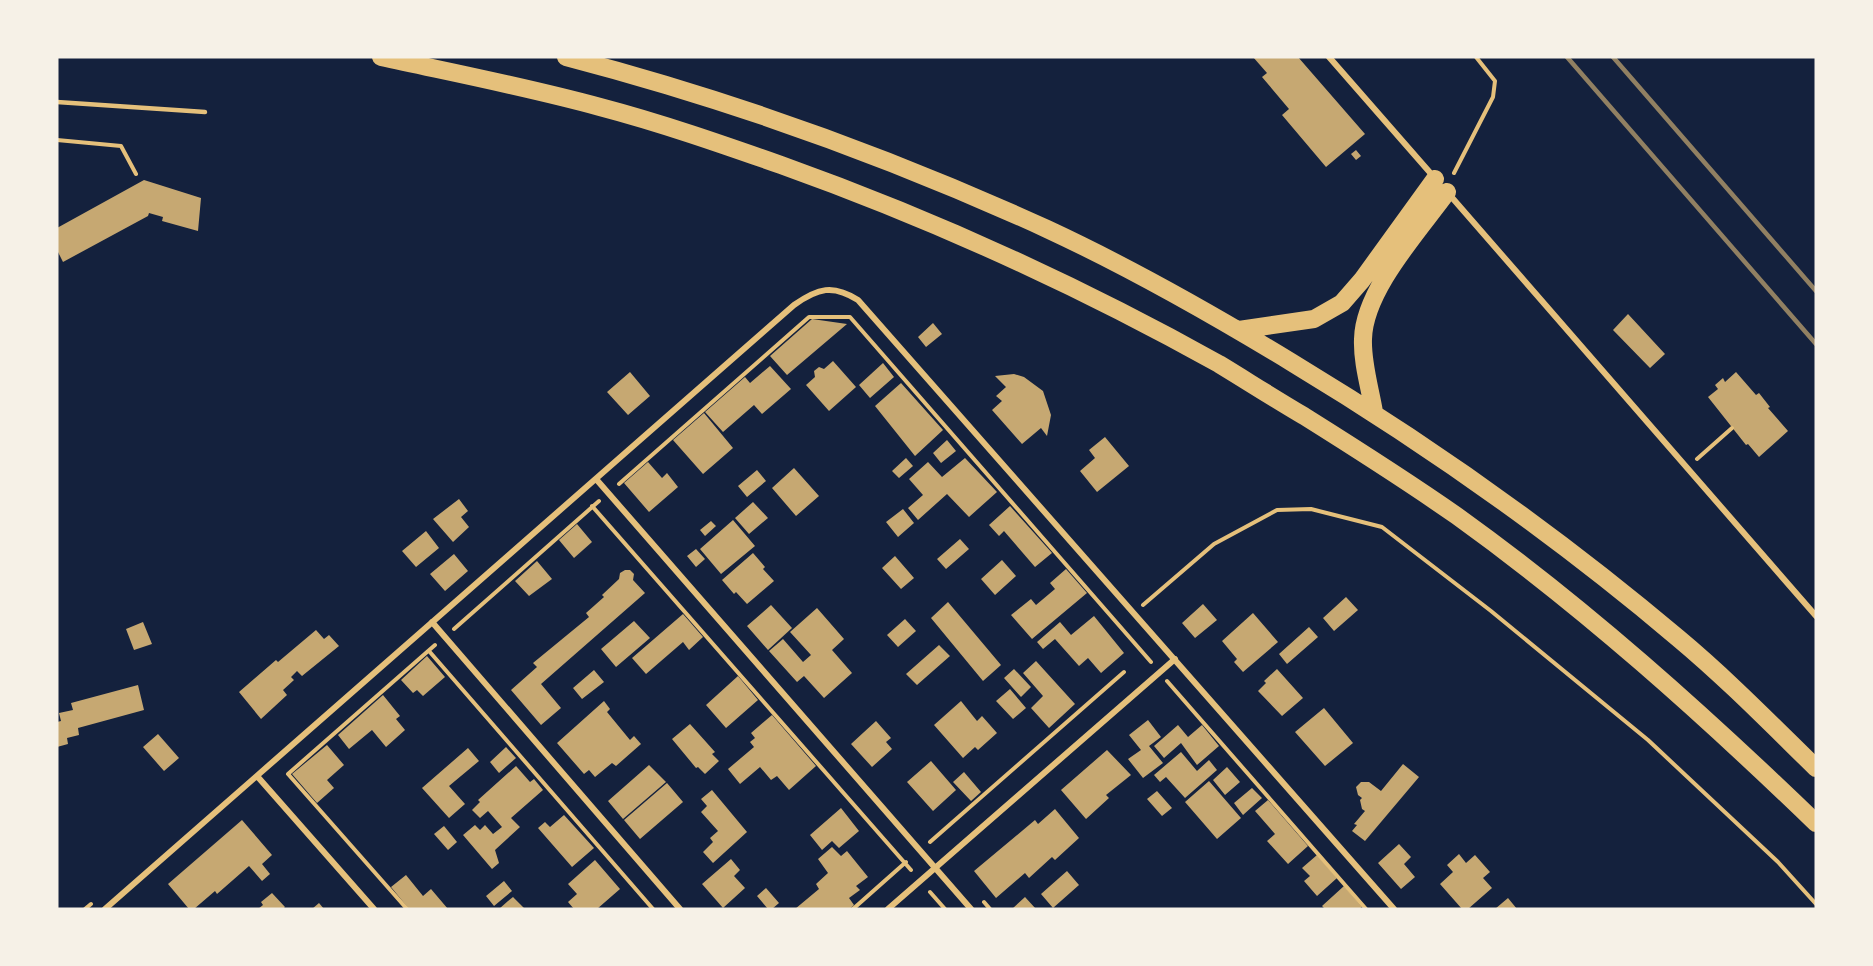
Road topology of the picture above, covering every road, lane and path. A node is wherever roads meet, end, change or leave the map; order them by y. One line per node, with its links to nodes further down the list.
1 (381, 57): 28 (highway)
2 (566, 57): 10 (highway)
3 (1329, 57): 9 (street)
4 (1476, 57): 9 (path)
5 (57, 102): 6 (lane)
6 (205, 112)
7 (57, 140): 8 (path)
8 (136, 174)
9 (1442, 186): 10 (highway); 11 (highway); 19 (street)
10 (1239, 330): 11 (highway)
11 (1374, 412): 26 (highway)
12 (1732, 428): 13 (path)
13 (1696, 459)
14 (596, 479): 15 (street); 16 (street); 18 (street)
15 (580, 493): 17 (path); 20 (street)
16 (608, 493): 17 (path); 25 (path); 29 (street)
17 (593, 507): 21 (path); 30 (path)
18 (1134, 612): 23 (street); 33 (path)
19 (1816, 615)
20 (432, 622): 21 (street); 27 (street)
21 (445, 637): 22 (path); 38 (street)
22 (429, 651): 36 (path); 37 (path)
23 (1175, 659): 25 (street); 44 (street)
24 (1124, 672): 29 (path)
25 (1160, 672): 31 (street); 43 (path)
26 (1816, 768)
27 (257, 776): 34 (street); 35 (street)
28 (1816, 823)
29 (921, 850): 30 (path); 31 (street)
30 (905, 863): 32 (path); 39 (path)
31 (936, 868): 32 (street); 42 (street)
32 (921, 880): 40 (street); 41 (path)
33 (1816, 904)
34 (105, 909)
35 (374, 909)
36 (407, 909)
37 (653, 909)
38 (680, 909)
39 (853, 909)
40 (888, 909)
41 (945, 909)
42 (972, 909)
43 (1366, 909)
44 (1394, 909)

